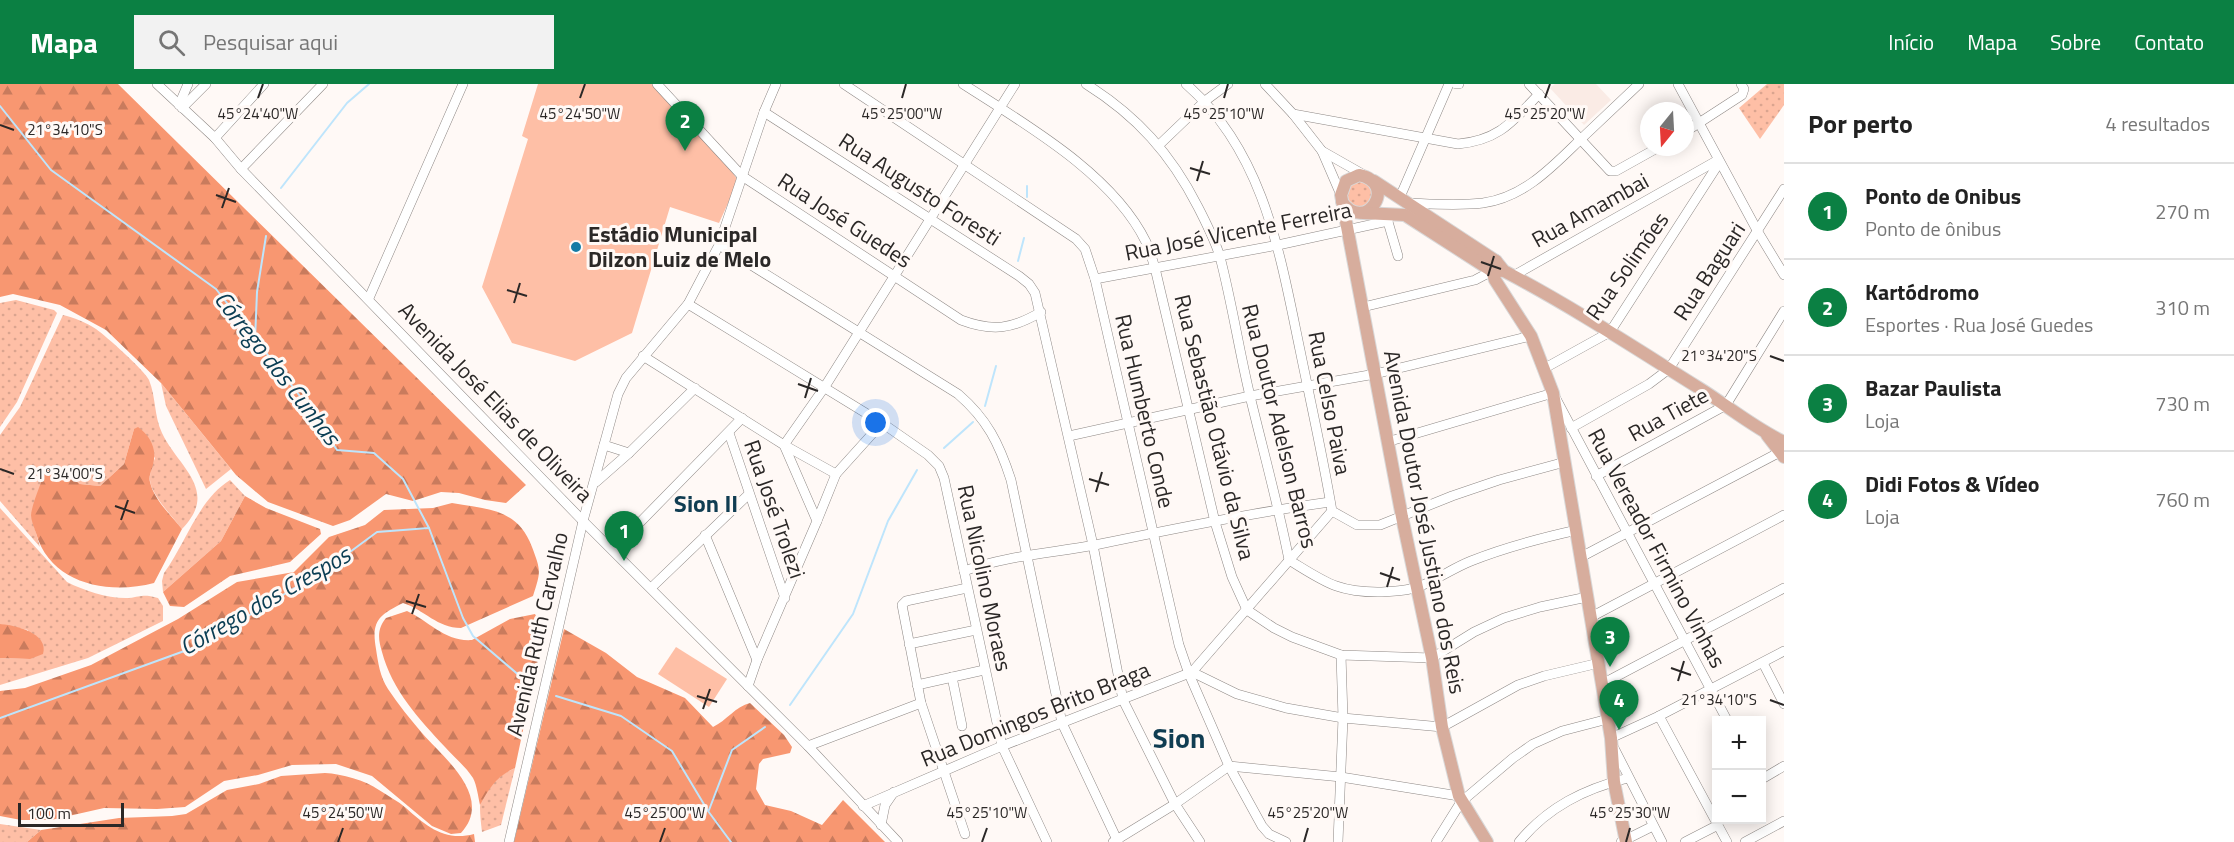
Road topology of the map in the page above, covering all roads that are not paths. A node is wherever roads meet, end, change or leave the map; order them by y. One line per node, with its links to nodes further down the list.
1 (157, 84): 23 (street, Avenida José Elias de Oliveira)
2 (188, 84): 23 (street)
3 (206, 84): 23 (street)
4 (264, 84): 29 (street)
5 (323, 84): 37 (street)
6 (463, 84): 57 (street)
7 (657, 84): 38 (street, Rua José Guedes)
8 (776, 84): 25 (street, Avenida Ruth Carvalho)
9 (844, 84): 36 (street, Rua Humberto Conde)
10 (963, 84): 24 (street, Rua Sebastião Otávio da Silva)
11 (1015, 84): 24 (street)
12 (1086, 84): 32 (street, Rua Doutor Adelson Barros)
13 (1186, 84): 22 (street, Rua Celso Paiva)
14 (1228, 84): 22 (street)
15 (1265, 84): 26 (street)
16 (1449, 84): 30 (street)
17 (1529, 84): 21 (street)
18 (1639, 84): 31 (street)
19 (1678, 84): 27 (street)
20 (1741, 84): 27 (street)
21 (1539, 94): 30 (street); 31 (street)
22 (1205, 101): 32 (street); 49 (street, Rua Celso Paiva)
23 (180, 106): 29 (street, Avenida José Elias de Oliveira)
24 (1000, 107): 36 (street); 52 (street, Rua Sebastião Otávio da Silva)
25 (764, 112): 38 (street, Avenida Ruth Carvalho); 45 (street, Rua Augusto Foresti)
26 (1293, 114): 30 (street); 33 (street)
27 (1698, 124): 28 (street); 35 (street)
28 (1694, 126)
29 (215, 138): 37 (street, Avenida José Elias de Oliveira)
30 (1427, 139): 42 (street)
31 (1581, 140): 34 (street); 42 (street)
32 (1159, 145): 50 (street, Rua Doutor Adelson Barros)
33 (1322, 151): 39 (street); 41 (street, Avenida Doutor José Justiano dos Reis)
34 (1642, 156)
35 (1719, 162): 47 (street); 53 (street, Rua Amambai); 63 (street, Rua Solimões)
36 (966, 163): 45 (street); 56 (street, Rua Humberto Conde)
37 (241, 169): 57 (street, Avenida José Elias de Oliveira)
38 (742, 176): 48 (street, Avenida Ruth Carvalho); 55 (street, Rua José Guedes)
39 (1370, 179): 41 (main road); 42 (main road); 43 (main road)
40 (1784, 189): 47 (street, Rua Baguari)
41 (1341, 198): 43 (main road); 46 (main road, Avenida Doutor José Justiano dos Reis)
42 (1404, 200): 53 (main road)
43 (1361, 213): 44 (main road)
44 (1386, 217): 46 (street, Rua José Vicente Ferreira); 51 (street); 53 (main road)
45 (930, 218): 55 (street); 61 (street, Rua Augusto Foresti)
46 (1348, 231): 49 (street, Rua José Vicente Ferreira); 59 (main road, Avenida Doutor José Justiano dos Reis)
47 (1758, 232): 54 (street); 67 (street, Rua Baguari)
48 (719, 245): 58 (street, Avenida Ruth Carvalho); 62 (street)
49 (1278, 245): 50 (street, Rua José Vicente Ferreira); 69 (street, Rua Celso Paiva)
50 (1219, 255): 52 (street, Rua José Vicente Ferreira); 73 (street, Rua Doutor Adelson Barros)
51 (1398, 256)
52 (1155, 268): 56 (street, Rua José Vicente Ferreira); 75 (street, Rua Sebastião Otávio da Silva)
53 (1501, 270): 59 (street, Rua Amambai); 63 (main road); 64 (main road)
54 (1784, 274)
55 (894, 275): 61 (street, Rua José Guedes); 62 (street)
56 (1095, 279): 77 (street, Rua Humberto Conde)
57 (369, 298): 96 (street, Avenida José Elias de Oliveira)
58 (688, 304): 65 (street, Avenida Ruth Carvalho); 71 (street, Rua Nicolino Moraes)
59 (1363, 307): 68 (main road, Avenida Doutor José Justiano dos Reis)
60 (1784, 311): 74 (street, Rua Tiete)
61 (1041, 312): 81 (street, Rua Augusto Foresti)
62 (858, 332): 71 (street); 105 (street)
63 (1610, 332): 66 (street, Rua Solimões); 67 (main road)
64 (1532, 336): 66 (main road); 68 (street)
65 (643, 356): 70 (street); 83 (street, Avenida Ruth Carvalho)
66 (1545, 368): 72 (main road)
67 (1669, 369): 74 (main road); 79 (street, Rua Baguari)
68 (1375, 374): 69 (street); 82 (main road, Avenida Doutor José Justiano dos Reis)
69 (1307, 386): 73 (street); 92 (street, Rua Celso Paiva)
70 (695, 388): 76 (street); 86 (street)
71 (824, 388): 78 (street, Rua Nicolino Moraes); 84 (street)
72 (1553, 393): 79 (street, Rua Vereador Firmino Vinhas); 82 (street); 87 (main road)
73 (1250, 396): 75 (street); 93 (street, Rua Doutor Adelson Barros)
74 (1725, 405): 85 (main road); 89 (street, Rua Tiete)
75 (1189, 409): 77 (street); 98 (street, Rua Sebastião Otávio da Silva)
76 (742, 418): 80 (street); 84 (street)
77 (1128, 422): 81 (street); 100 (street, Rua Humberto Conde)
78 (882, 423): 88 (street); 108 (street, Rua Nicolino Moraes)
79 (1570, 428): 89 (street, Rua Vereador Firmino Vinhas)
80 (729, 433): 91 (street, Rua José Trolezi); 104 (street)
81 (1069, 436): 103 (street, Rua Augusto Foresti)
82 (1387, 442): 95 (main road, Avenida Doutor José Justiano dos Reis)
83 (604, 445): 86 (street); 90 (street, Avenida Ruth Carvalho)
84 (784, 445): 88 (street); 97 (street)
85 (1782, 445): 101 (street)
86 (628, 453): 90 (street)
87 (1565, 462): 95 (street); 99 (main road)
88 (836, 474): 97 (street)
89 (1596, 476): 101 (street, Rua Vereador Firmino Vinhas)
90 (596, 482): 96 (street, Avenida Ruth Carvalho)
91 (749, 494): 102 (street); 115 (street, Rua José Trolezi)
92 (1331, 506): 93 (street); 95 (street); 107 (street)
93 (1279, 509): 98 (street); 107 (street, Rua Doutor Adelson Barros)
94 (1784, 515): 109 (street)
95 (1402, 518): 110 (main road, Avenida Doutor José Justiano dos Reis)
96 (584, 521): 104 (street, Avenida José Elias de Oliveira); 166 (street, Avenida Ruth Carvalho)
97 (817, 521): 115 (street)
98 (1215, 522): 100 (street); 116 (street, Rua Sebastião Otávio da Silva)
99 (1577, 530): 106 (main road); 110 (street, Rua Doutor Adelson Barros)
100 (1152, 532): 103 (street); 128 (street, Rua Humberto Conde)
101 (1626, 532): 106 (street); 109 (street, Rua Vereador Firmino Vinhas)
102 (705, 535): 111 (street); 124 (street)
103 (1094, 545): 105 (street); 134 (street, Rua Augusto Foresti)
104 (612, 550): 111 (street, Avenida José Elias de Oliveira)
105 (1027, 556): 108 (street); 141 (street)
106 (1581, 557): 114 (main road)
107 (1289, 560): 110 (street, Rua Doutor Adelson Barros); 116 (street)
108 (964, 571): 112 (street, Rua Nicolino Moraes)
109 (1654, 584): 117 (street); 119 (street, Rua Vereador Firmino Vinhas)
110 (1417, 587): 123 (main road, Avenida Doutor José Justiano dos Reis)
111 (651, 588): 132 (street, Avenida José Elias de Oliveira)
112 (967, 588): 118 (street, Rua Nicolino Moraes); 120 (street)
113 (1784, 588): 119 (street)
114 (1587, 597): 117 (main road); 123 (street)
115 (785, 598): 124 (street)
116 (1247, 610): 122 (street); 128 (street)
117 (1591, 617): 125 (main road)
118 (976, 630): 120 (street); 127 (street, Rua Nicolino Moraes)
119 (1684, 640): 130 (street); 133 (street, Rua Vereador Firmino Vinhas)
120 (909, 644): 131 (street)
121 (1784, 651): 126 (street)
122 (1341, 655): 123 (street); 139 (street)
123 (1432, 658): 143 (main road, Avenida Doutor José Justiano dos Reis)
124 (757, 660): 132 (street)
125 (1599, 663): 130 (main road); 143 (street)
126 (1762, 663): 133 (street); 136 (street)
127 (984, 670): 129 (street); 146 (street, Rua Nicolino Moraes)
128 (1190, 673): 134 (street, Rua Domingos Brito Braga); 139 (street); 147 (street, Rua Humberto Conde)
129 (951, 677): 131 (street); 142 (street)
130 (1602, 684): 140 (main road)
131 (917, 685): 135 (street)
132 (747, 686): 145 (street, Avenida José Elias de Oliveira)
133 (1710, 690): 137 (street); 138 (street, Rua Vereador Firmino Vinhas)
134 (1123, 700): 141 (street, Rua Domingos Brito Braga); 157 (street, Rua Augusto Foresti)
135 (921, 703): 145 (street); 149 (street)
136 (1784, 704)
137 (1659, 716): 144 (street); 156 (street)
138 (1725, 716)
139 (1343, 717): 143 (street); 151 (street)
140 (1608, 719): 144 (main road); 155 (street)
141 (1062, 723): 146 (street, Rua Domingos Brito Braga); 164 (street)
142 (962, 726)
143 (1442, 727): 155 (main road, Avenida Doutor José Justiano dos Reis)
144 (1611, 740): 152 (street); 153 (main road)
145 (808, 746): 158 (street, Avenida José Elias de Oliveira)
146 (1002, 746): 149 (street, Rua Domingos Brito Braga); 168 (street, Rua Nicolino Moraes)
147 (1229, 766): 151 (street); 157 (street); 170 (street, Rua Humberto Conde)
148 (1784, 766): 150 (street)
149 (942, 771): 154 (street, Rua Domingos Brito Braga); 163 (street)
150 (1766, 776)
151 (1341, 777): 155 (street); 171 (street)
152 (1628, 778): 153 (street); 162 (street)
153 (1614, 782): 165 (main road); 174 (street)
154 (896, 791): 158 (street, Rua Domingos Brito Braga); 160 (street)
155 (1460, 799): 172 (street); 173 (main road, Avenida Doutor José Justiano dos Reis)
156 (1712, 803)
157 (1175, 804): 164 (street); 169 (street, Rua Augusto Foresti)
158 (863, 806): 160 (street, Avenida José Elias de Oliveira)
159 (1783, 824): 178 (street)
160 (881, 825): 167 (street, Avenida José Elias de Oliveira)
161 (1718, 825): 176 (street); 177 (street)
162 (1653, 826): 165 (street); 175 (street)
163 (965, 834)
164 (1116, 841)
165 (1624, 841)
166 (509, 842)
167 (898, 842)
168 (1047, 842)
169 (1200, 842)
170 (1286, 842)
171 (1338, 842)
172 (1436, 842)
173 (1487, 842)
174 (1519, 842)
175 (1662, 842)
176 (1685, 842)
177 (1727, 842)
178 (1745, 842)

